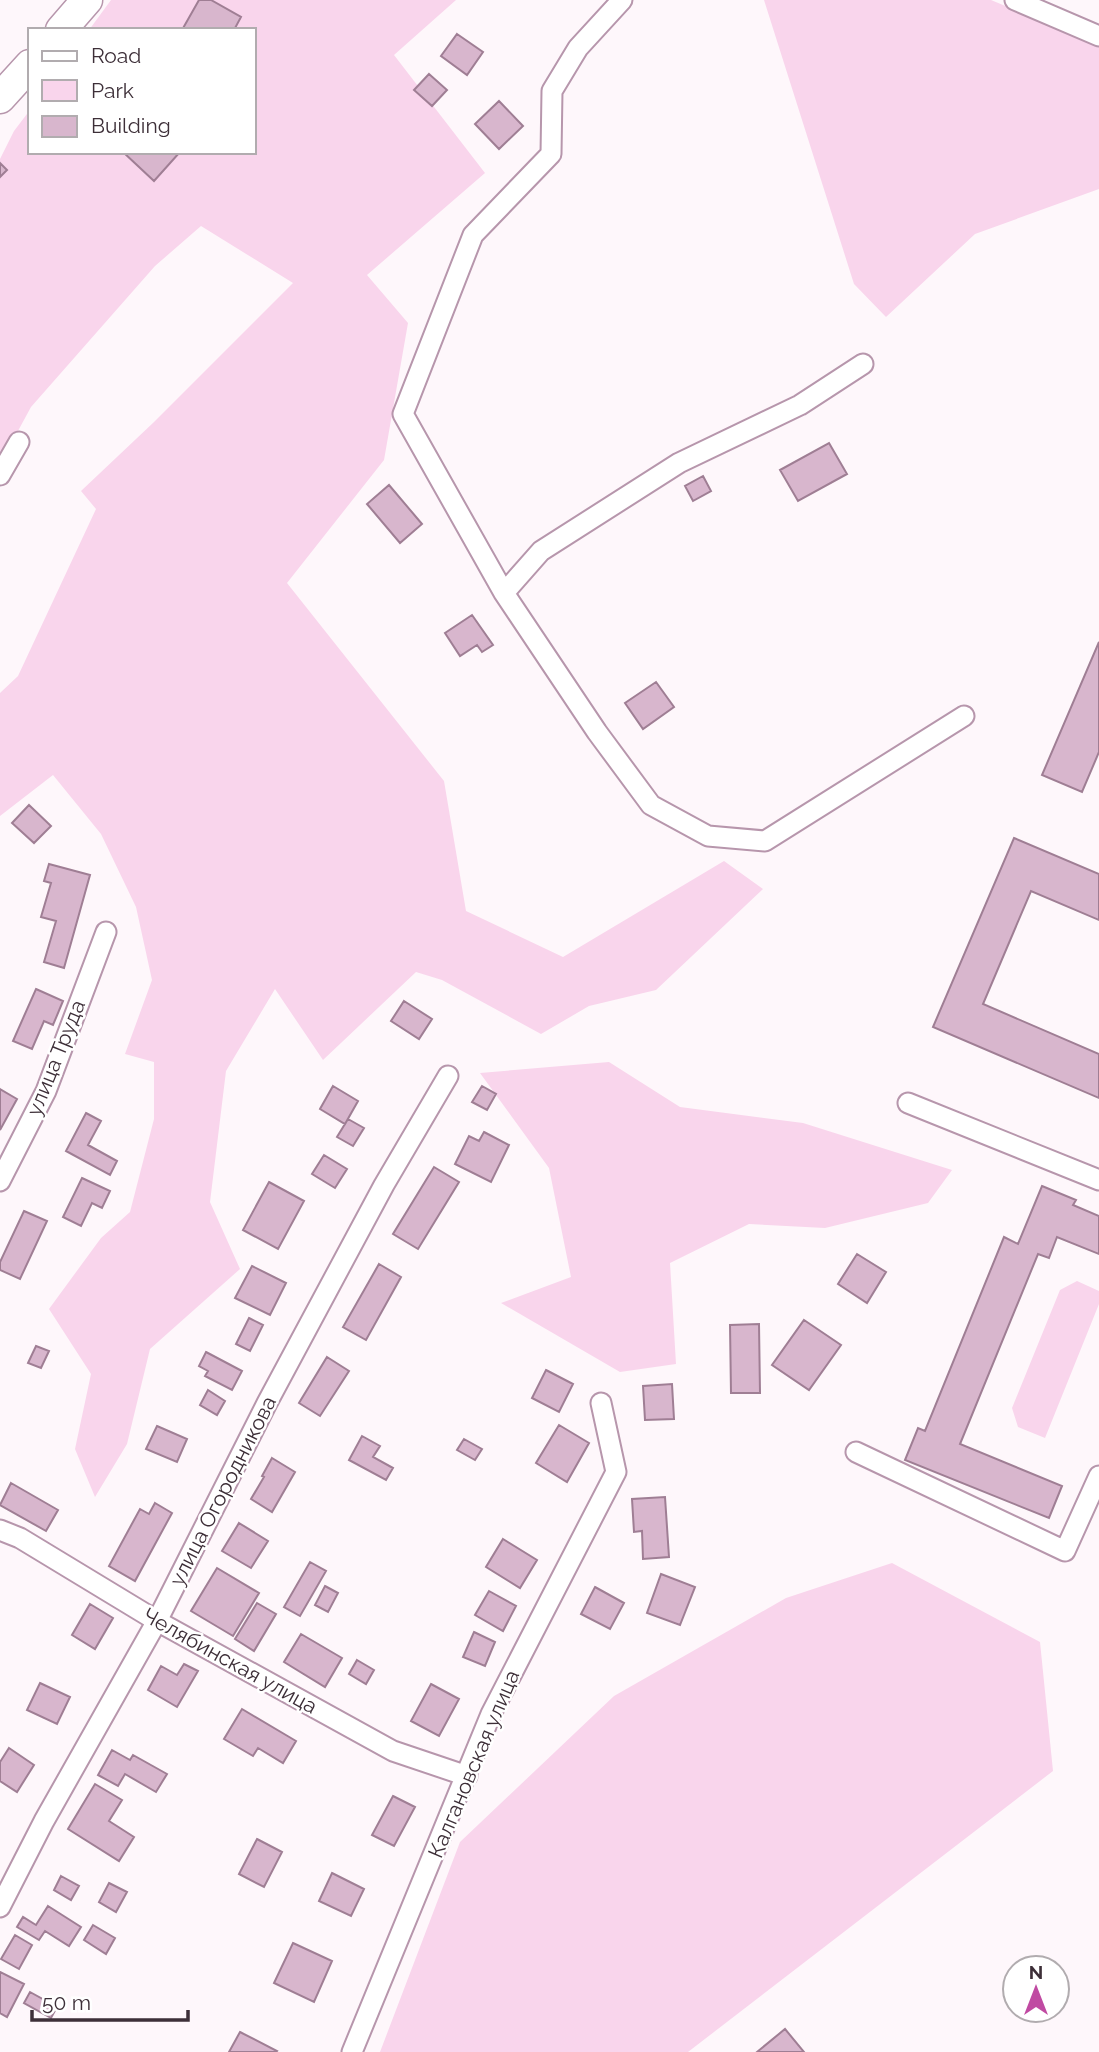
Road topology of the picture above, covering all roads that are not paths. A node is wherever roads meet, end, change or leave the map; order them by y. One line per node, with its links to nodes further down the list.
1 (87, 0): 4 (main road)
2 (622, 0): 11 (street)
3 (1015, 0): 5 (street)
4 (63, 28)
5 (1099, 36)
6 (28, 67): 7 (main road)
7 (0, 98)
8 (863, 365): 11 (street)
9 (19, 442): 10 (street)
10 (0, 475)
11 (504, 593): 12 (street)
12 (964, 716)
13 (106, 932): 17 (street, улица Труда)
14 (448, 1076): 22 (street, улица Огородникова)
15 (908, 1103): 16 (street)
16 (1099, 1180)
17 (0, 1181)
18 (601, 1403): 23 (street, Калгановская улица)
19 (856, 1451): 20 (street)
20 (1099, 1476)
21 (0, 1530): 22 (street, Челябинская улица)
22 (158, 1621): 23 (street, Челябинская улица); 24 (street, улица Огородникова)
23 (467, 1776): 25 (street, Калгановская улица)
24 (0, 1907)
25 (352, 2052)

